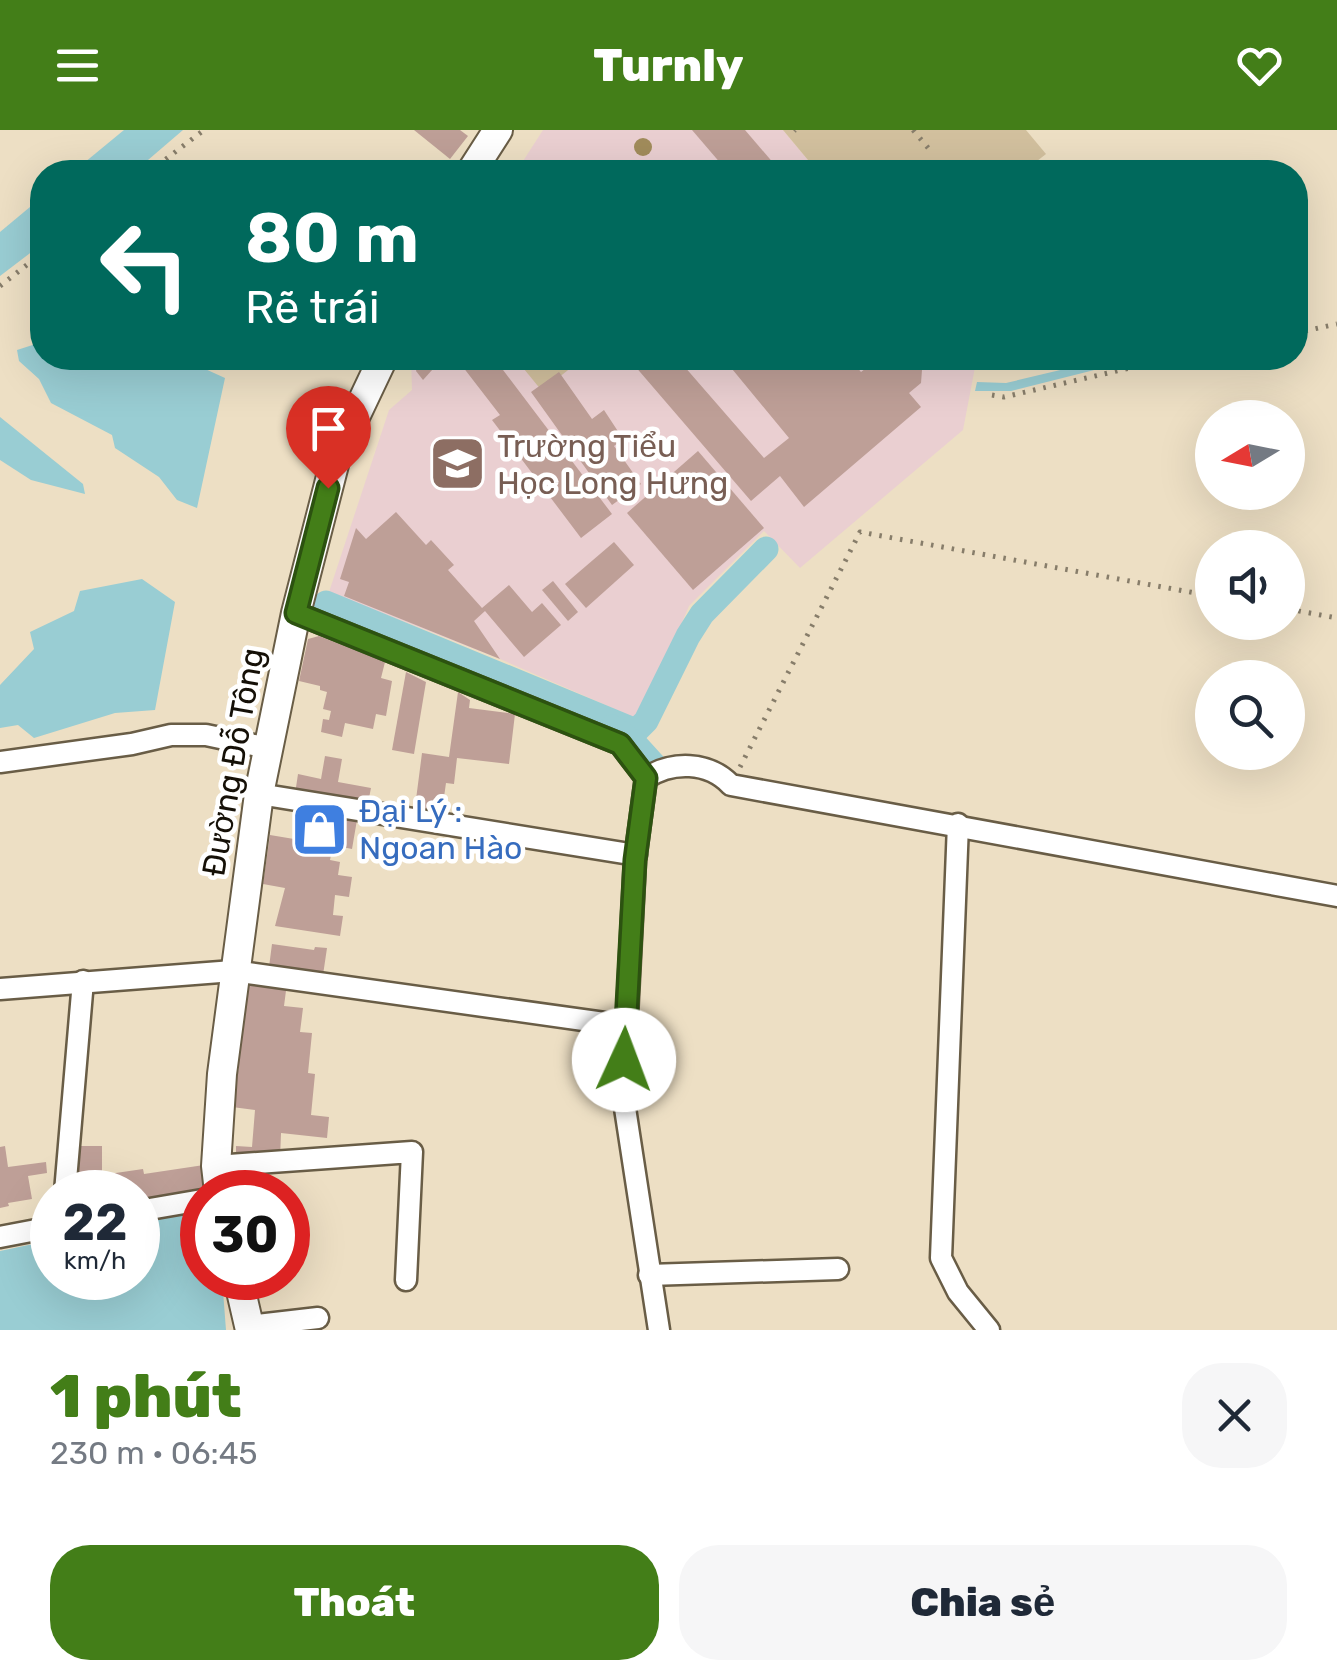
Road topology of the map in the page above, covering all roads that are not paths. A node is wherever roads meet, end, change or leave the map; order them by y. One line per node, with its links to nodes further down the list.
1 (498, 130): 2 (main road)
2 (479, 160)
3 (377, 370): 4 (main road, Đường Đỗ Tông)
4 (296, 613): 5 (main road, Đường Đỗ Tông); 7 (street)
5 (268, 748): 6 (street); 8 (main road, Đường Đỗ Tông)
6 (0, 762)
7 (646, 778): 9 (street); 10 (street)
8 (259, 794): 10 (street); 12 (main road, Đường Đỗ Tông)
9 (958, 824): 11 (street); 28 (street)
10 (636, 855): 15 (street)
11 (1337, 896)
12 (233, 972): 13 (street); 15 (street); 17 (main road, Đường Đỗ Tông)
13 (82, 981): 14 (street); 16 (street)
14 (0, 989)
15 (626, 1026): 22 (street)
16 (67, 1170)
17 (219, 1170)
18 (283, 1170): 23 (street)
19 (30, 1231): 20 (street)
20 (0, 1237)
21 (838, 1269): 22 (street)
22 (649, 1275): 27 (street)
23 (406, 1280)
24 (243, 1300): 26 (main road)
25 (318, 1318): 26 (street)
26 (249, 1328)
27 (659, 1330)
28 (990, 1330)

